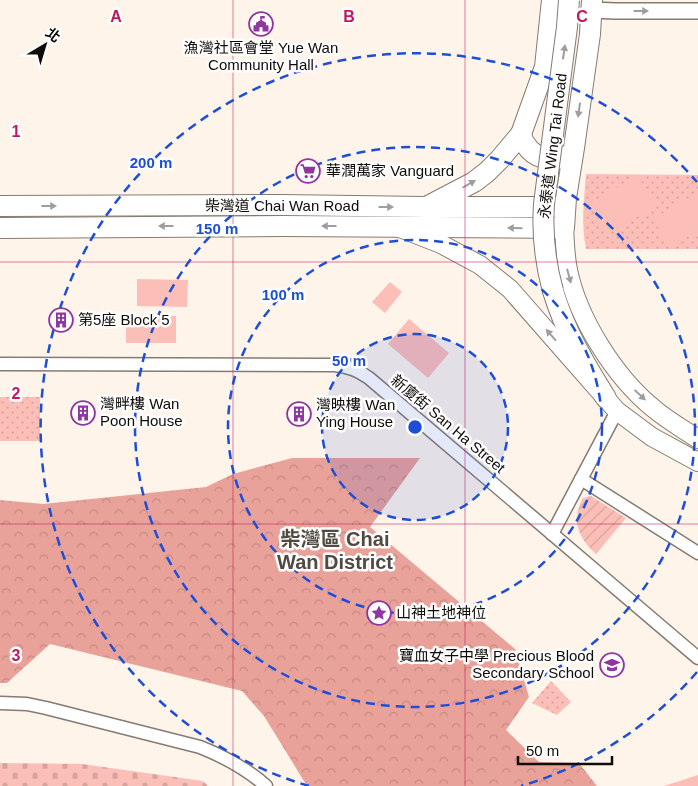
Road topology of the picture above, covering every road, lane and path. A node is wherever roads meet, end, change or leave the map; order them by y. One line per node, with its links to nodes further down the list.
1 (552, 0): 5 (main road)
2 (569, 0): 14 (main road, 永泰道 Wing Tai Road, one-way to 2, bridge)
3 (592, 5): 4 (street, one-way to 4); 6 (main road, 永泰道 Wing Tai Road, one-way to 6)
4 (698, 11)
5 (521, 134): 6 (main road); 8 (main road, one-way to 5)
6 (574, 148): 9 (main road, 永泰道 Wing Tai Road)
7 (0, 206): 8 (main road, 柴灣道 Chai Wan Road, one-way to 8)
8 (426, 207): 9 (main road, 柴灣道 Chai Wan Road)
9 (565, 207): 12 (main road, 永泰道 Wing Tai Road)
10 (395, 226): 11 (main road, 柴灣道 Chai Wan Road, one-way to 11); 12 (main road, 柴灣道 Chai Wan Road, one-way to 10); 14 (main road, 柴灣道 Chai Wan Road, one-way to 10)
11 (0, 228)
12 (564, 228): 15 (main road, 永泰道 Wing Tai Road, one-way to 15)
13 (0, 364): 18 (street, 新廈街 San Ha Street)
14 (611, 404): 16 (main road, 柴灣道 Chai Wan Road); 17 (street)
15 (698, 438)
16 (696, 456)
17 (581, 479): 18 (street); 19 (street)
18 (552, 534): 20 (street, 新廈街 San Ha Street)
19 (698, 553)
20 (698, 658)
21 (0, 703): 22 (street)
22 (266, 786)

